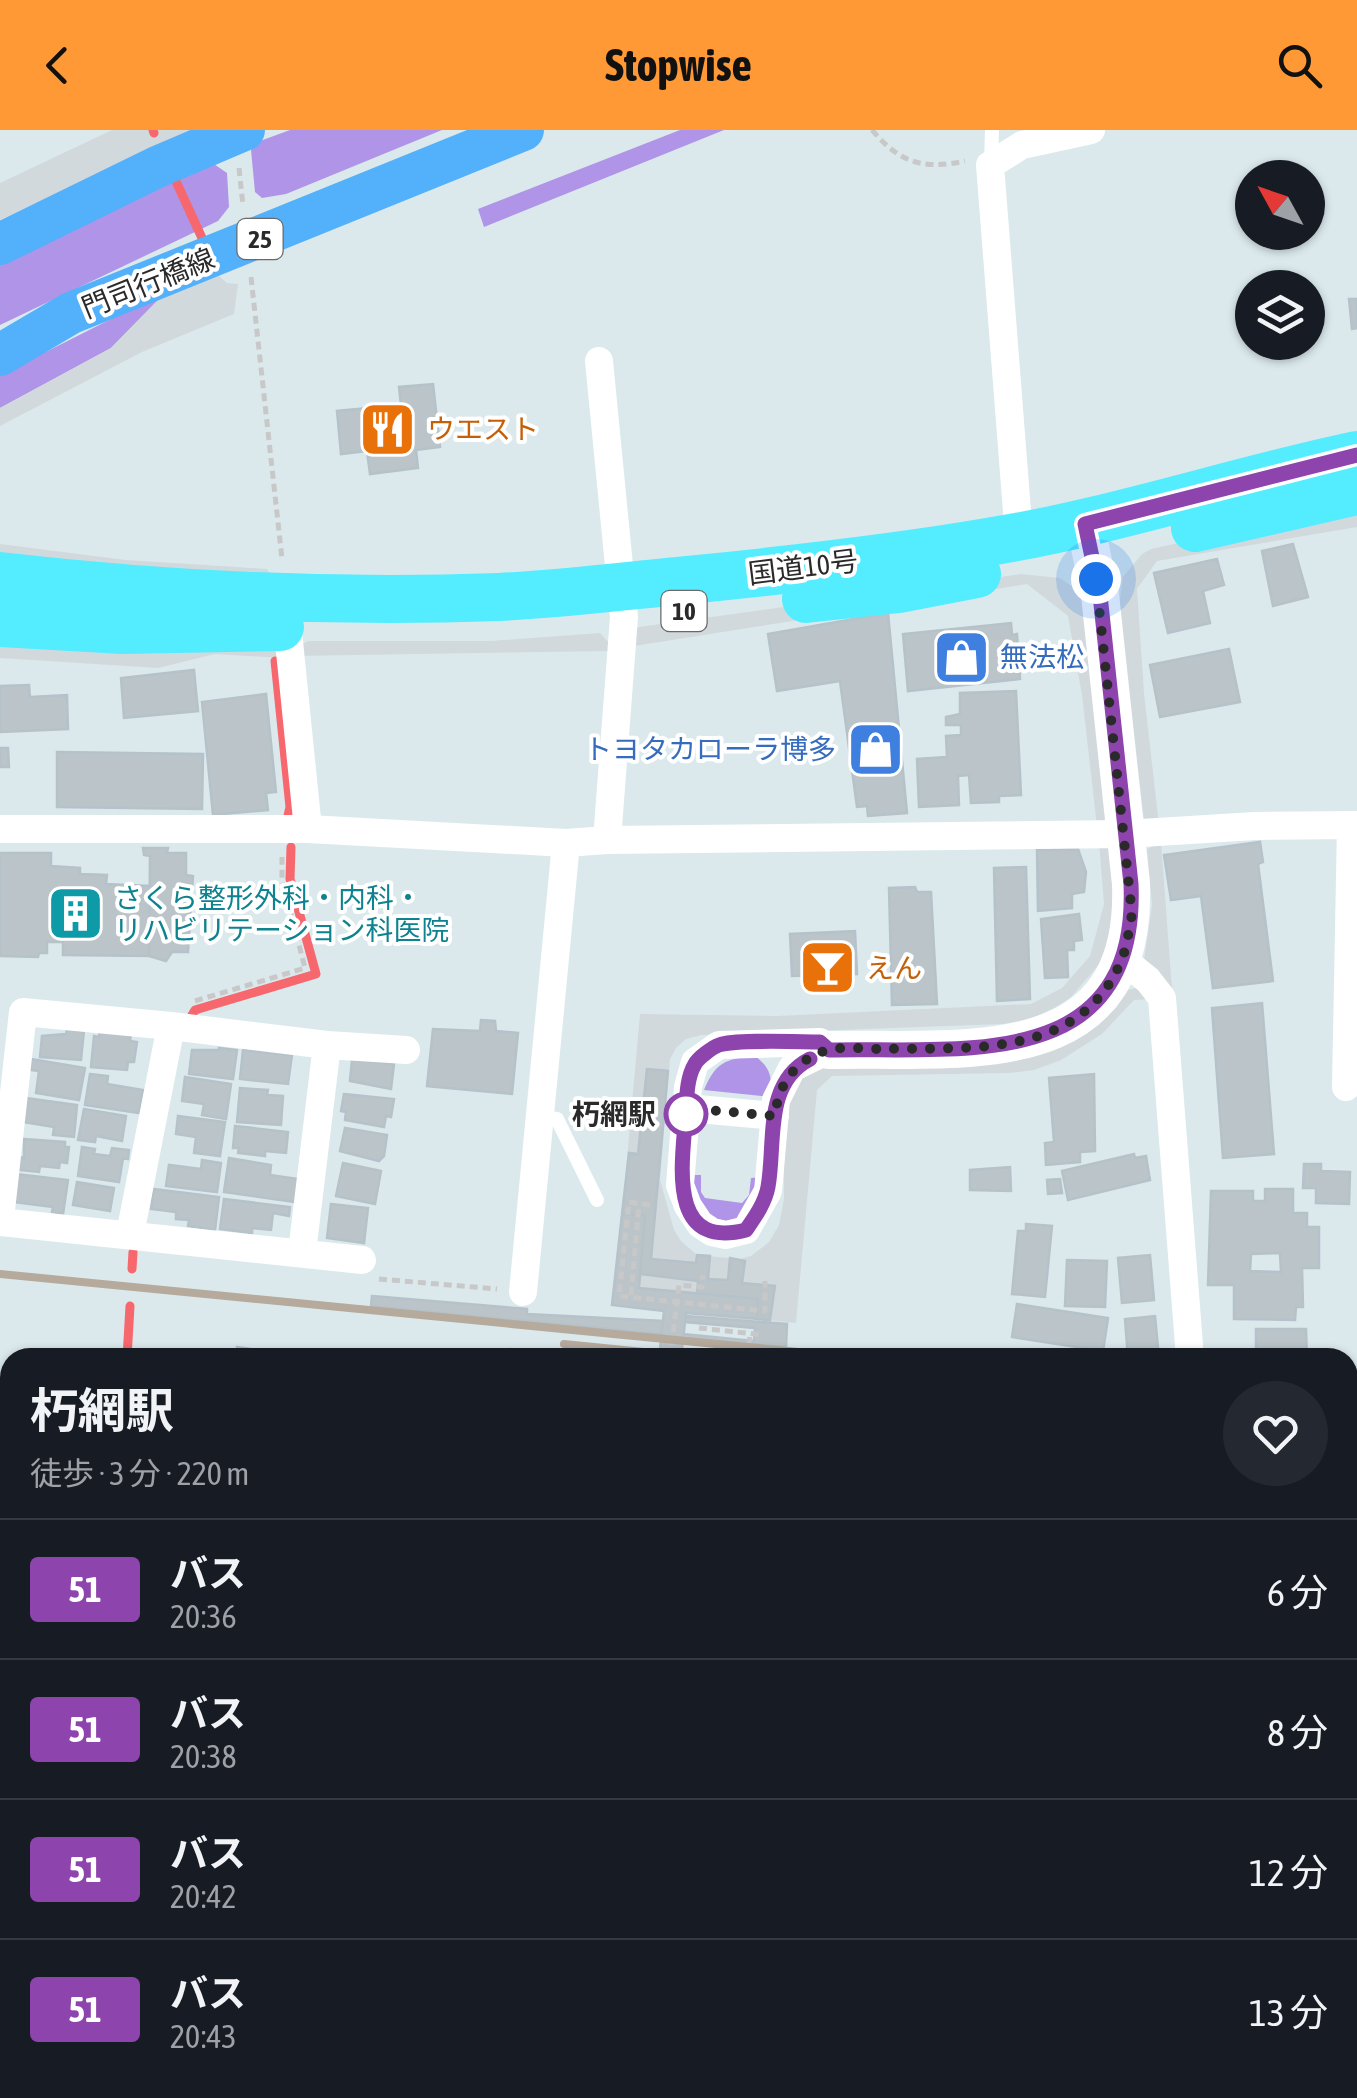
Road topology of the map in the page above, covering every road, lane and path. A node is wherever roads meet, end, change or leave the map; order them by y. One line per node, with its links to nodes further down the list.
1 (523, 130): 8 (main road, 門司行橋線 / 25)
2 (872, 130): 6 (path)
3 (992, 130): 6 (lane)
4 (1091, 130): 6 (street)
5 (240, 132): 7 (main road); 8 (path)
6 (991, 160): 15 (street)
7 (0, 244)
8 (248, 244): 9 (main road, 門司行橋線 / 25); 20 (path)
9 (70, 314): 10 (main road); 11 (main road, 門司行橋線 / 25)
10 (0, 344)
11 (0, 355)
12 (599, 361): 18 (street)
13 (1357, 455): 16 (highway, 国道10号 / 10)
14 (1357, 491): 16 (highway, 国道10号 / 10)
15 (1019, 536): 16 (highway, 国道10号 / 10); 18 (highway, 国道10号 / 10)
16 (1088, 537): 18 (highway, 国道10号 / 10); 26 (street)
17 (0, 576): 20 (highway, 国道10号 / 10)
18 (624, 602): 20 (highway, 国道10号 / 10); 27 (street)
19 (0, 603): 22 (highway, 10)
20 (286, 612): 22 (highway, 国道10号 / 10); 25 (street)
21 (0, 623): 22 (highway, 国道10号 / 10)
22 (240, 626)
23 (1354, 825): 26 (street); 34 (street)
24 (0, 828): 25 (street)
25 (295, 829): 28 (street); 30 (path)
26 (1125, 834): 27 (street); 29 (street)
27 (607, 840): 28 (street)
28 (566, 844): 37 (street)
29 (1122, 959): 33 (street); 55 (street)
30 (176, 1027): 31 (street); 41 (street); 42 (street)
31 (327, 1045): 32 (street); 43 (street)
32 (406, 1050)
33 (829, 1050): 35 (street); 36 (street)
34 (1346, 1087)
35 (686, 1108): 36 (street); 36 (street)
36 (775, 1116)
37 (540, 1117): 38 (lane); 47 (street)
38 (597, 1200)
39 (638, 1204): 40 (path); 48 (path); 48 (path)
40 (650, 1205)
41 (0, 1220): 42 (street)
42 (130, 1234): 43 (street)
43 (302, 1252): 44 (street)
44 (362, 1260): 47 (path)
45 (703, 1275): 49 (path)
46 (766, 1281): 49 (path)
47 (524, 1292)
48 (630, 1297): 49 (path)
49 (677, 1302): 53 (path)
50 (700, 1328): 51 (path)
51 (750, 1334): 52 (path); 54 (path)
52 (764, 1335)
53 (671, 1348)
54 (749, 1348)
55 (1189, 1348)

